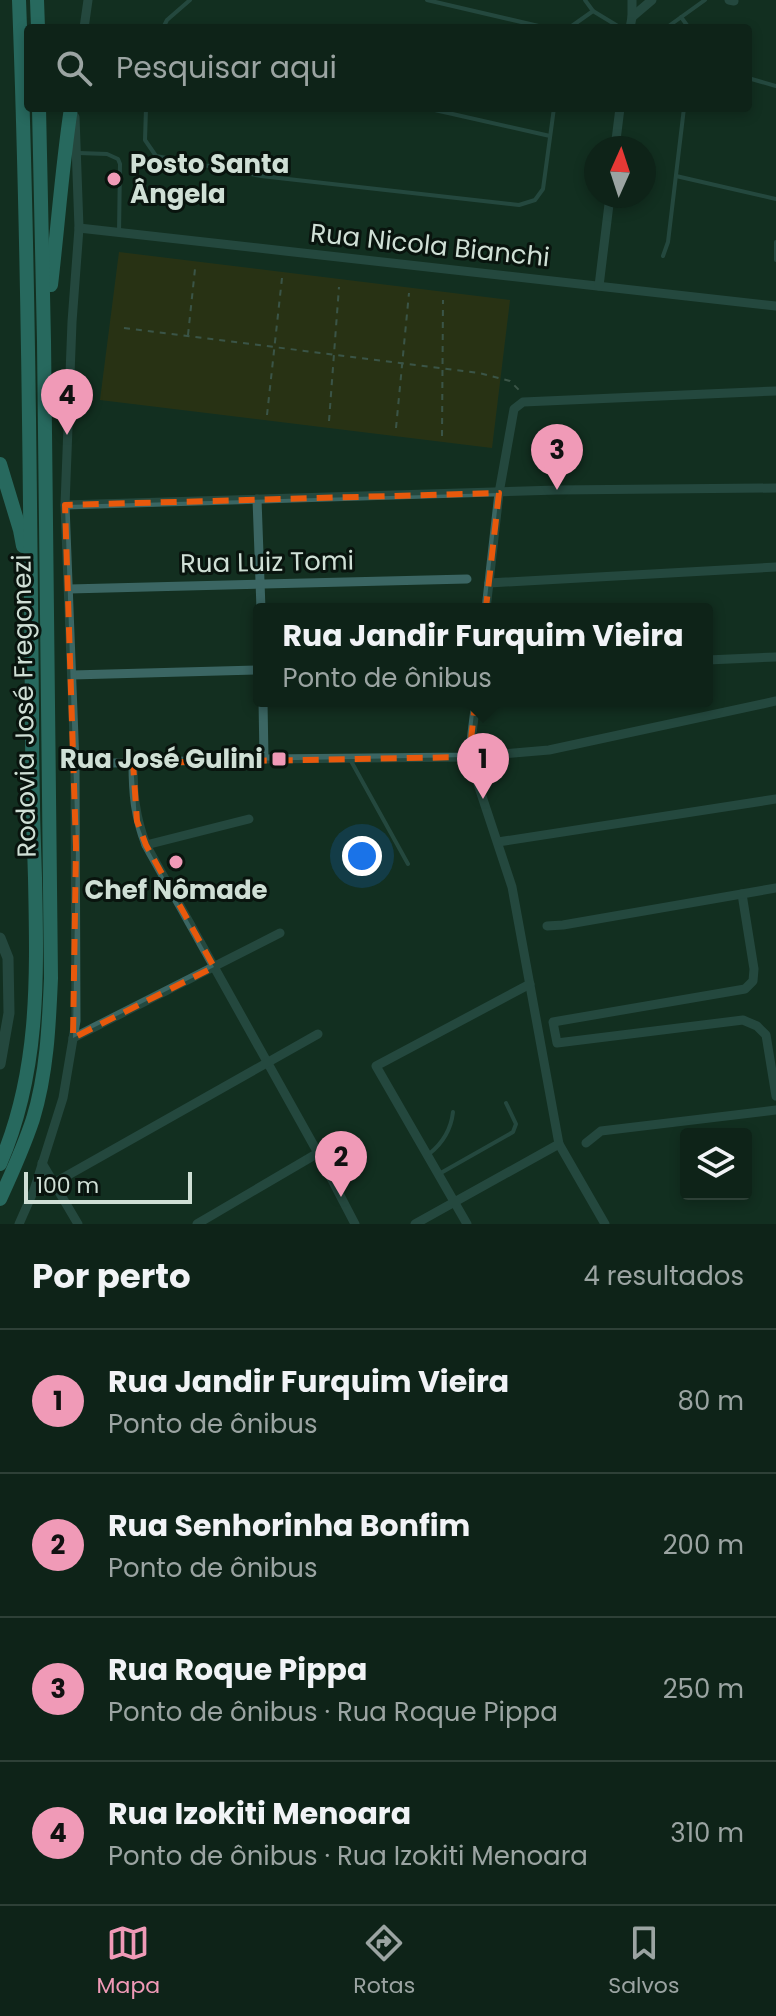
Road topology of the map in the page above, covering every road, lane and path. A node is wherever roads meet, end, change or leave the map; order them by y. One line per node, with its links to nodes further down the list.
1 (19, 0): 74 (highway, Rodovia José Fregonezi)
2 (37, 0): 15 (highway)
3 (88, 0): 12 (street)
4 (95, 0): 12 (street)
5 (190, 0): 17 (lane)
6 (427, 0): 18 (lane)
7 (585, 0): 11 (lane)
8 (632, 0): 14 (street)
9 (652, 0): 14 (street)
10 (705, 0): 13 (lane)
11 (593, 11): 19 (lane); 20 (lane)
12 (87, 14): 16 (street)
13 (681, 17): 21 (lane); 22 (lane)
14 (631, 23)
15 (38, 24)
16 (85, 24)
17 (165, 24)
18 (530, 24)
19 (575, 24)
20 (614, 24)
21 (671, 24)
22 (686, 24)
23 (752, 79): 24 (lane)
24 (776, 86)
25 (39, 112): 53 (highway, Rodovia José Fregonezi)
26 (72, 112): 53 (highway)
27 (73, 112): 35 (street)
28 (146, 112): 33 (lane)
29 (444, 112): 33 (lane)
30 (553, 112): 33 (lane)
31 (620, 112): 34 (street)
32 (684, 112): 36 (lane)
33 (550, 136)
34 (616, 136)
35 (76, 153): 39 (street); 40 (lane)
36 (676, 176): 37 (lane); 42 (lane)
37 (776, 199)
38 (609, 208): 46 (street)
39 (79, 228): 40 (street, Rua Nicola Bianchi); 68 (street)
40 (119, 233): 46 (street, Rua Nicola Bianchi)
41 (776, 242): 43 (lane)
42 (663, 256)
43 (776, 260)
44 (195, 269): 52 (path)
45 (282, 278): 54 (path)
46 (599, 286): 50 (street, Rua Nicola Bianchi)
47 (339, 287): 55 (path)
48 (409, 293): 56 (path)
49 (443, 300): 57 (path)
50 (776, 306)
51 (124, 328): 52 (path)
52 (188, 336): 54 (path)
53 (44, 341): 117 (highway, Rodovia José Fregonezi)
54 (274, 347): 55 (path); 60 (path)
55 (334, 354): 56 (path); 61 (path)
56 (402, 363): 57 (path); 62 (path)
57 (443, 368): 59 (path); 63 (path)
58 (776, 391): 59 (street)
59 (531, 402): 66 (street)
60 (267, 415)
61 (329, 421)
62 (396, 428)
63 (442, 436)
64 (0, 464): 74 (highway)
65 (776, 488): 66 (street)
66 (499, 493): 67 (street); 71 (street)
67 (257, 499): 68 (street); 72 (street)
68 (65, 505): 73 (street)
69 (776, 567): 71 (street)
70 (467, 579): 72 (street, Rua Luiz Tomi)
71 (489, 583): 76 (street)
72 (261, 584): 73 (street, Rua Luiz Tomi); 75 (street)
73 (69, 589): 80 (street)
74 (31, 602): 114 (highway, Rodovia José Fregonezi)
75 (261, 603)
76 (487, 603)
77 (776, 657): 78 (street)
78 (713, 660)
79 (253, 670): 80 (street)
80 (72, 675): 88 (street)
81 (776, 701): 84 (street)
82 (263, 707): 86 (street)
83 (475, 707): 84 (street)
84 (469, 757): 85 (street); 91 (street)
85 (350, 758): 86 (street); 93 (lane)
86 (264, 759): 87 (street)
87 (133, 763): 88 (street); 92 (street)
88 (75, 764): 102 (street)
89 (776, 799): 91 (street)
90 (249, 819): 92 (street)
91 (498, 842): 100 (street)
92 (146, 845): 99 (street)
93 (408, 864)
94 (776, 888): 95 (street)
95 (742, 894): 96 (street); 105 (street)
96 (547, 926)
97 (280, 933): 99 (street)
98 (0, 938): 104 (street)
99 (214, 967): 102 (street); 103 (street)
100 (530, 984): 110 (street); 112 (street)
101 (318, 1034): 103 (street)
102 (73, 1038): 113 (street)
103 (267, 1062): 111 (street); 116 (street)
104 (0, 1064)
105 (776, 1096)
106 (506, 1103): 115 (lane)
107 (776, 1110): 109 (street)
108 (453, 1112): 112 (lane)
109 (586, 1143)
110 (559, 1144): 118 (street); 125 (street)
111 (318, 1153): 121 (street); 122 (street)
112 (427, 1156): 115 (street)
113 (42, 1163): 116 (street); 119 (street)
114 (0, 1164)
115 (439, 1175): 118 (street)
116 (54, 1183): 120 (street)
117 (0, 1199)
118 (455, 1203): 123 (street); 124 (street)
119 (19, 1224)
120 (78, 1224)
121 (197, 1224)
122 (355, 1224)
123 (415, 1224)
124 (467, 1224)
125 (605, 1224)

